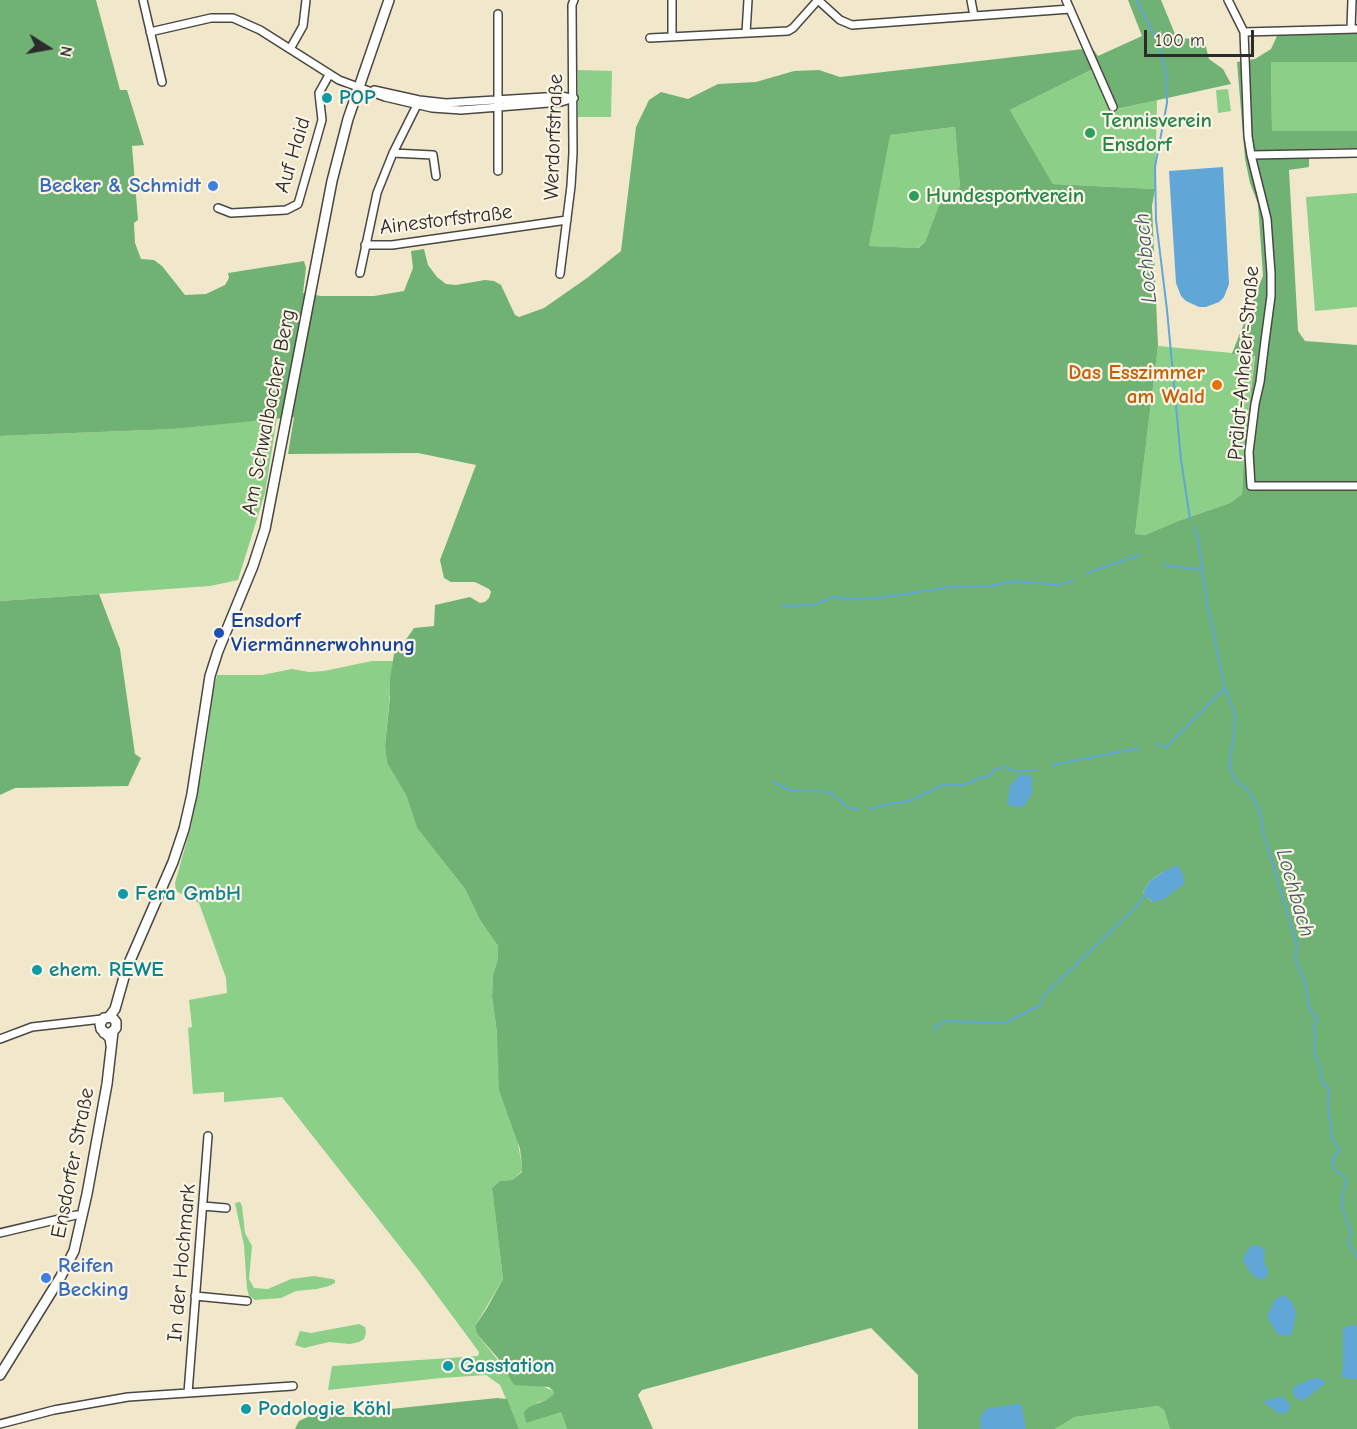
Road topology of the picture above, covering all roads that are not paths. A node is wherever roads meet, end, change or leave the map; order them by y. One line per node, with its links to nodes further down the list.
1 (143, 0): 16 (street)
2 (306, 0): 21 (street)
3 (389, 0): 24 (main road, Am Schwalbacher Berg)
4 (574, 0): 25 (street, Werdorfstraße)
5 (672, 0): 19 (street)
6 (748, 0): 18 (street)
7 (818, 0): 14 (street); 18 (street)
8 (971, 0): 14 (street)
9 (1066, 0): 12 (street)
10 (1228, 0): 17 (street, Prälat-Anheier-Straße)
11 (1352, 0): 15 (street)
12 (1070, 9): 14 (street); 28 (street)
13 (498, 14): 27 (street)
14 (974, 16)
15 (1354, 29): 17 (street)
16 (150, 32): 21 (street); 23 (street)
17 (1244, 32): 31 (street, Prälat-Anheier-Straße)
18 (746, 33): 19 (street)
19 (672, 36): 20 (street)
20 (650, 38)
21 (290, 49): 22 (street)
22 (329, 75): 24 (street); 34 (street, Auf Haid)
23 (162, 82)
24 (359, 88): 26 (street); 40 (main road, Am Schwalbacher Berg)
25 (573, 98): 27 (street); 35 (street, Werdorfstraße)
26 (418, 103): 27 (street); 29 (street)
27 (499, 104): 32 (street)
28 (1113, 107)
29 (393, 153): 33 (street); 36 (street)
30 (1357, 153): 31 (street)
31 (1251, 155): 39 (street, Prälat-Anheier-Straße)
32 (498, 171)
33 (436, 176)
34 (218, 208)
35 (567, 220): 36 (street, Ainestorfstraße); 38 (street, Werdorfstraße)
36 (365, 246): 37 (street)
37 (360, 273)
38 (560, 274)
39 (1357, 486)
40 (107, 1025): 41 (street); 45 (main road, Ensdorfer Straße)
41 (0, 1039)
42 (208, 1136): 43 (street, In der Hochmark)
43 (203, 1206): 44 (street); 47 (street, In der Hochmark)
44 (226, 1208)
45 (82, 1215): 46 (street); 49 (main road, Ensdorfer Straße)
46 (0, 1233)
47 (195, 1296): 48 (street); 51 (street, In der Hochmark)
48 (247, 1302)
49 (0, 1375)
50 (293, 1386): 51 (street)
51 (188, 1393): 52 (street)
52 (0, 1424)

